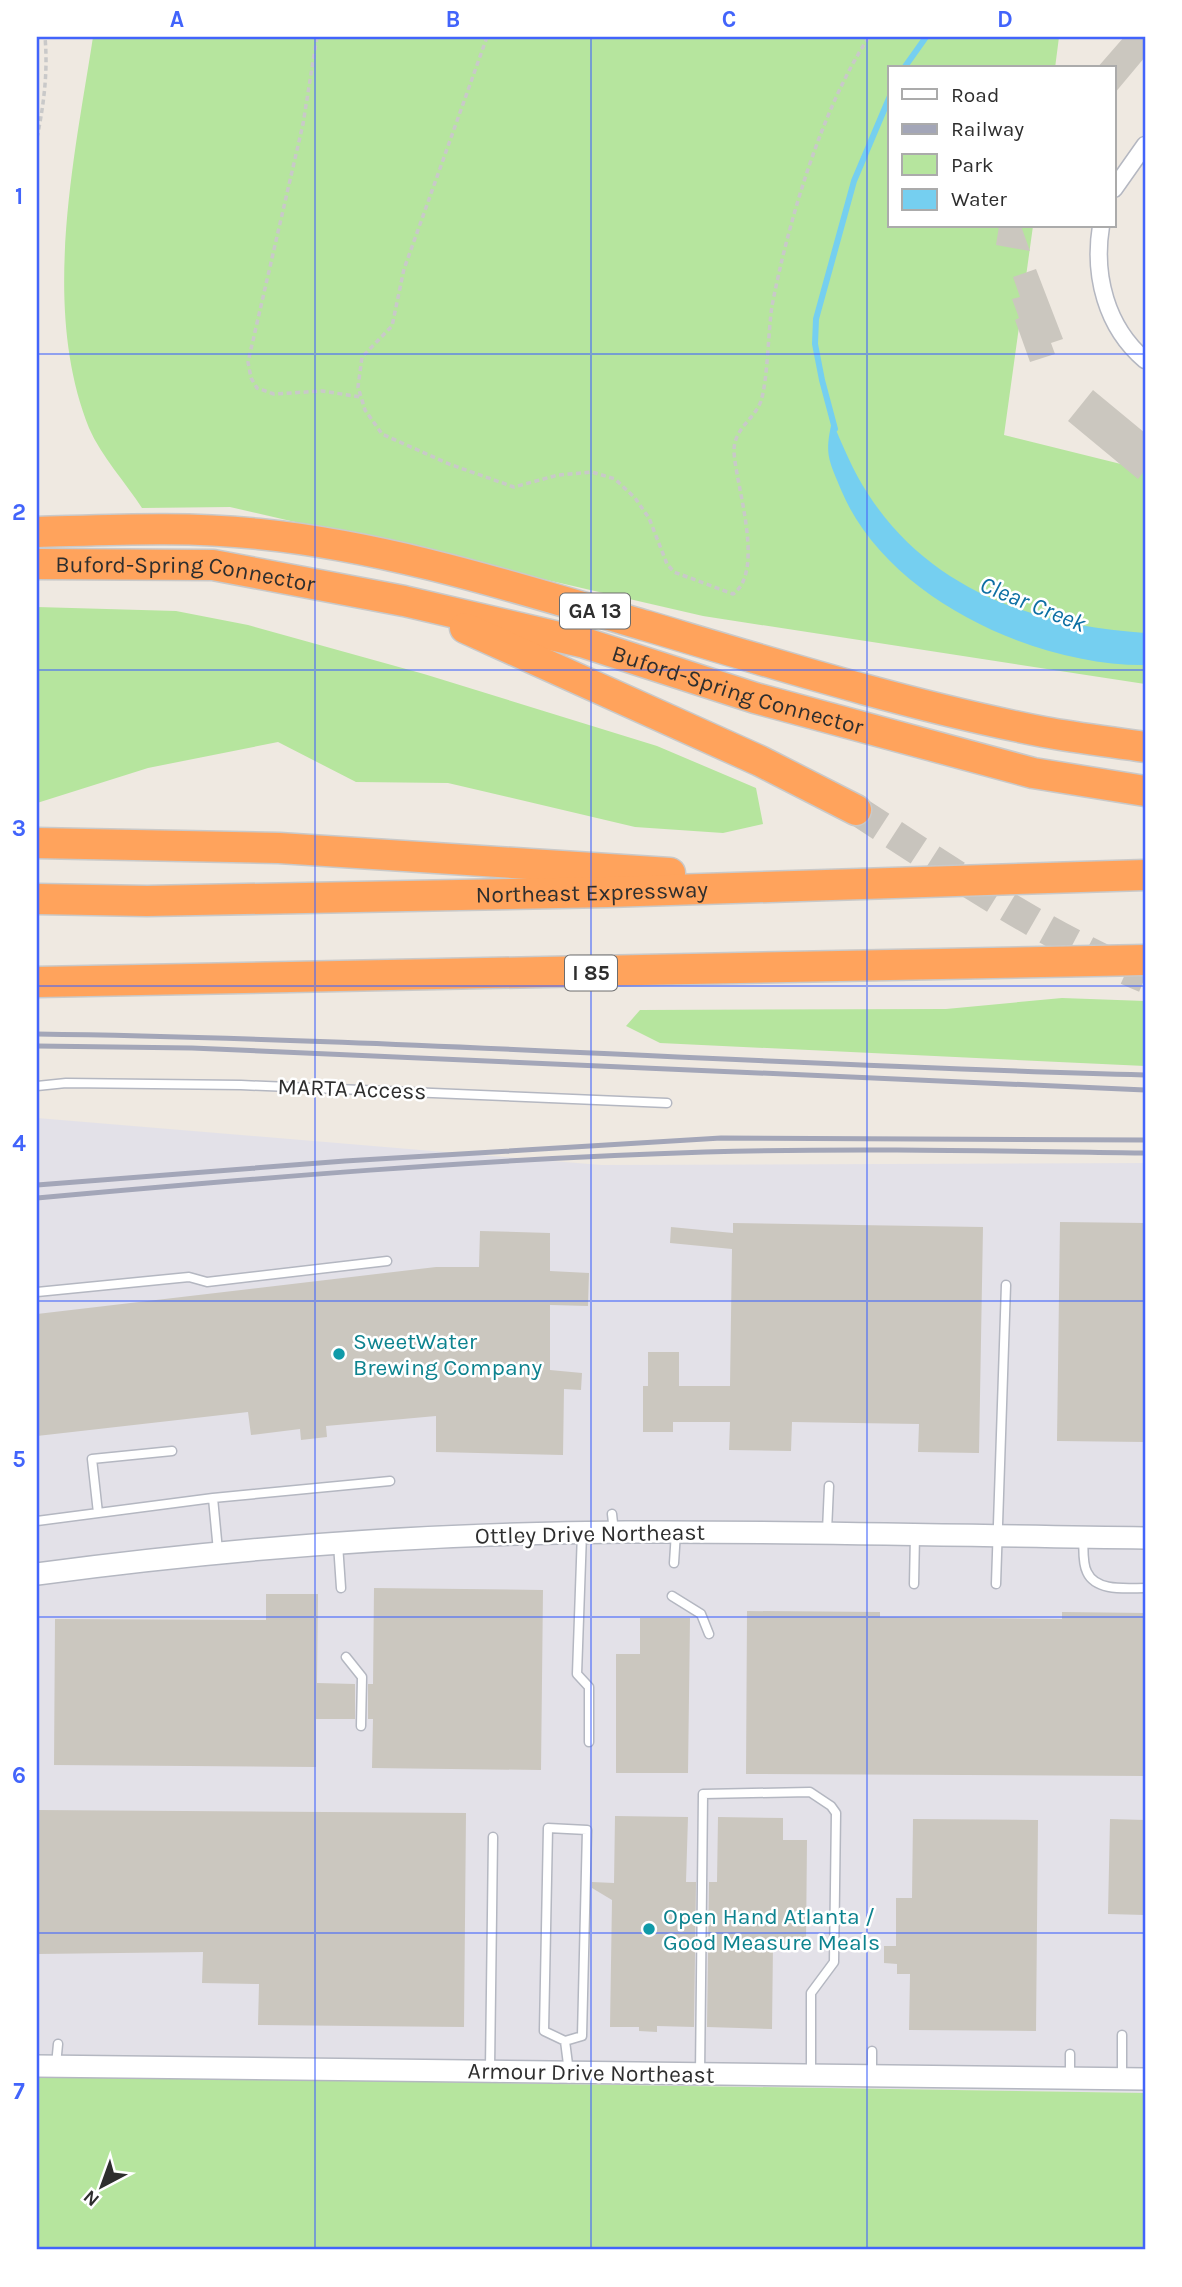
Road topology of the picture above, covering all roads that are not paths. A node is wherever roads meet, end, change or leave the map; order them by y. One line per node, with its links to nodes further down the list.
1 (1145, 145): 2 (street)
2 (1116, 186)
3 (1101, 228): 4 (street)
4 (1145, 360)
5 (37, 532): 8 (highway, Buford-Spring Connector / GA 13)
6 (37, 564): 7 (highway, Buford-Spring Connector / GA 13)
7 (404, 601): 9 (highway, Buford-Spring Connector / GA 13); 10 (highway)
8 (1145, 747)
9 (1145, 791)
10 (856, 810)
11 (37, 843): 13 (highway)
12 (1145, 876): 13 (highway, Northeast Expressway)
13 (848, 884): 14 (highway, Northeast Expressway)
14 (37, 900)
15 (1145, 960): 16 (highway, I 85)
16 (37, 982)
17 (37, 1086): 18 (lane, MARTA Access)
18 (667, 1103)
19 (387, 1261): 21 (lane)
20 (1006, 1285): 32 (lane)
21 (37, 1292)
22 (172, 1451): 26 (lane)
23 (390, 1481): 25 (lane)
24 (830, 1486): 30 (lane)
25 (213, 1498): 26 (lane); 36 (lane)
26 (98, 1513): 27 (lane)
27 (37, 1521)
28 (676, 1532): 29 (street, Ottley Drive Northeast); 30 (street, Ottley Drive Northeast); 37 (lane)
29 (582, 1533): 35 (street, Ottley Drive Northeast); 47 (lane)
30 (826, 1534): 31 (street, Ottley Drive Northeast)
31 (915, 1535): 32 (street, Ottley Drive Northeast); 39 (lane)
32 (995, 1536): 33 (street, Ottley Drive Northeast); 40 (lane)
33 (1083, 1537): 34 (street, Ottley Drive Northeast); 42 (lane)
34 (1145, 1538)
35 (338, 1544): 36 (street, Ottley Drive Northeast); 41 (lane)
36 (218, 1552): 38 (street, Ottley Drive Northeast)
37 (674, 1563)
38 (37, 1574)
39 (914, 1584)
40 (996, 1584)
41 (341, 1588)
42 (1145, 1588)
43 (672, 1596): 44 (lane)
44 (709, 1634)
45 (346, 1657): 46 (lane)
46 (361, 1726)
47 (589, 1742)
48 (493, 1837): 55 (lane)
49 (1122, 2035): 61 (lane)
50 (565, 2041): 50 (lane); 56 (lane)
51 (58, 2044): 54 (lane)
52 (872, 2050): 59 (lane)
53 (1070, 2053): 60 (lane)
54 (47, 2067): 55 (street, Armour Drive Northeast)
55 (490, 2071): 56 (street, Armour Drive Northeast)
56 (569, 2073): 57 (street, Armour Drive Northeast)
57 (700, 2074): 58 (street, Armour Drive Northeast); 58 (lane)
58 (811, 2075): 59 (street, Armour Drive Northeast)
59 (872, 2076): 60 (street, Armour Drive Northeast)
60 (1070, 2078): 61 (street, Armour Drive Northeast)
61 (1122, 2079): 62 (street, Armour Drive Northeast)
62 (1145, 2079)

